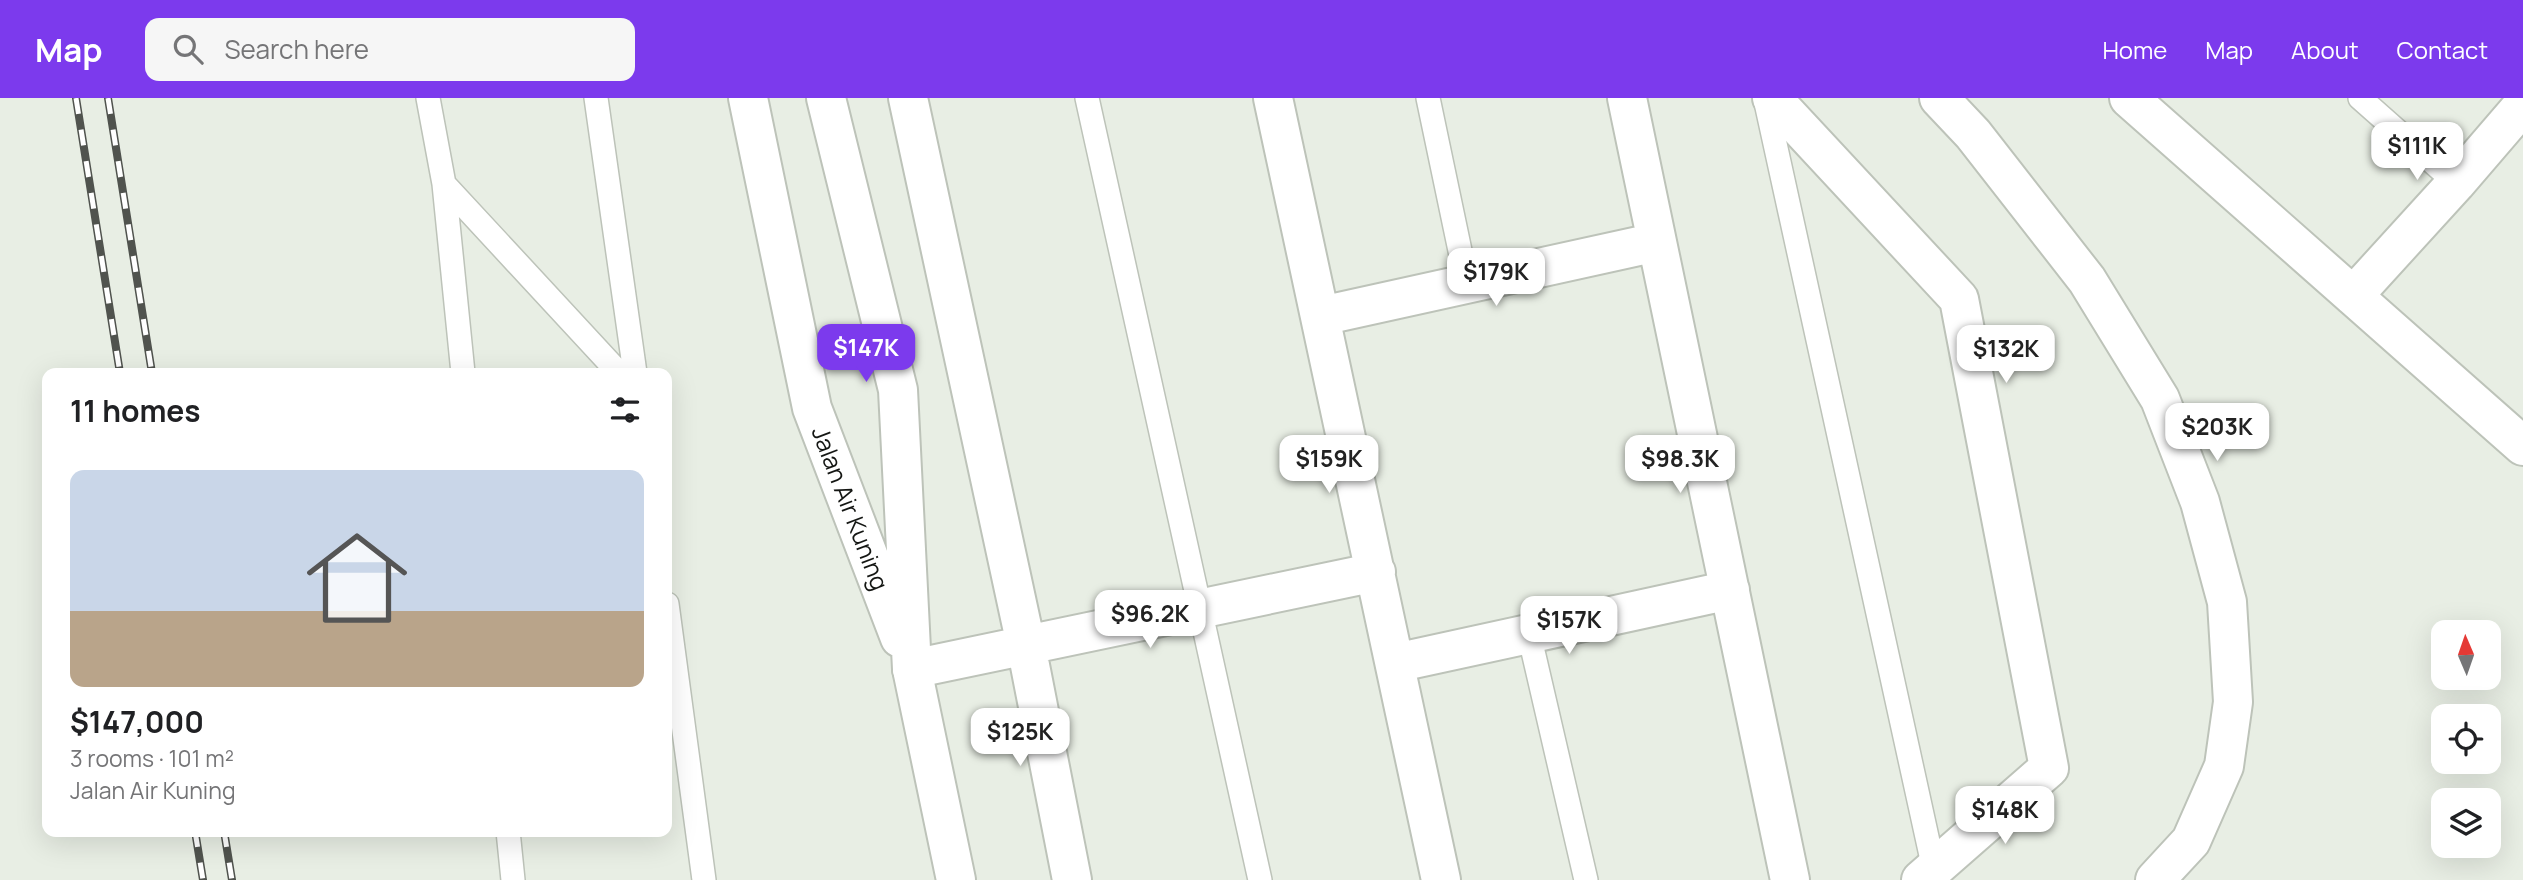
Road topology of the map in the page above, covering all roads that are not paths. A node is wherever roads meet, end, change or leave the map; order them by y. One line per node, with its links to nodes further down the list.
1 (428, 98): 17 (lane)
2 (596, 98): 24 (lane)
3 (748, 98): 33 (street, Jalan Air Kuning)
4 (826, 98): 33 (street, Jalan Air Kuning)
5 (908, 98): 31 (street)
6 (1087, 98): 28 (lane)
7 (1273, 98): 21 (street)
8 (1428, 98): 19 (lane)
9 (1628, 98): 18 (street)
10 (1765, 98): 35 (lane)
11 (1772, 98): 35 (street)
12 (1939, 98): 44 (street)
13 (2129, 98): 20 (street)
14 (2360, 98): 16 (lane)
15 (2523, 105): 16 (street)
16 (2456, 183): 20 (street)
17 (444, 184): 22 (lane); 23 (lane)
18 (1657, 242): 19 (street); 27 (street)
19 (1467, 284): 21 (street)
20 (2353, 296): 25 (street)
21 (1321, 316): 26 (street)
22 (462, 368)
23 (614, 368)
24 (634, 368)
25 (2523, 446)
26 (1376, 572): 28 (street); 32 (street)
27 (1730, 590): 29 (street); 43 (street)
28 (1200, 609): 31 (street); 40 (lane)
29 (1529, 634): 32 (street); 42 (lane)
30 (672, 641): 38 (lane)
31 (1026, 645): 33 (street); 39 (street)
32 (1395, 663): 41 (street)
33 (912, 669): 36 (street, Jalan Air Kuning)
34 (509, 837): 37 (lane)
35 (1928, 875)
36 (948, 878)
37 (513, 880)
38 (704, 880)
39 (1072, 880)
40 (1260, 880)
41 (1441, 880)
42 (1586, 880)
43 (1790, 880)
44 (2155, 880)

